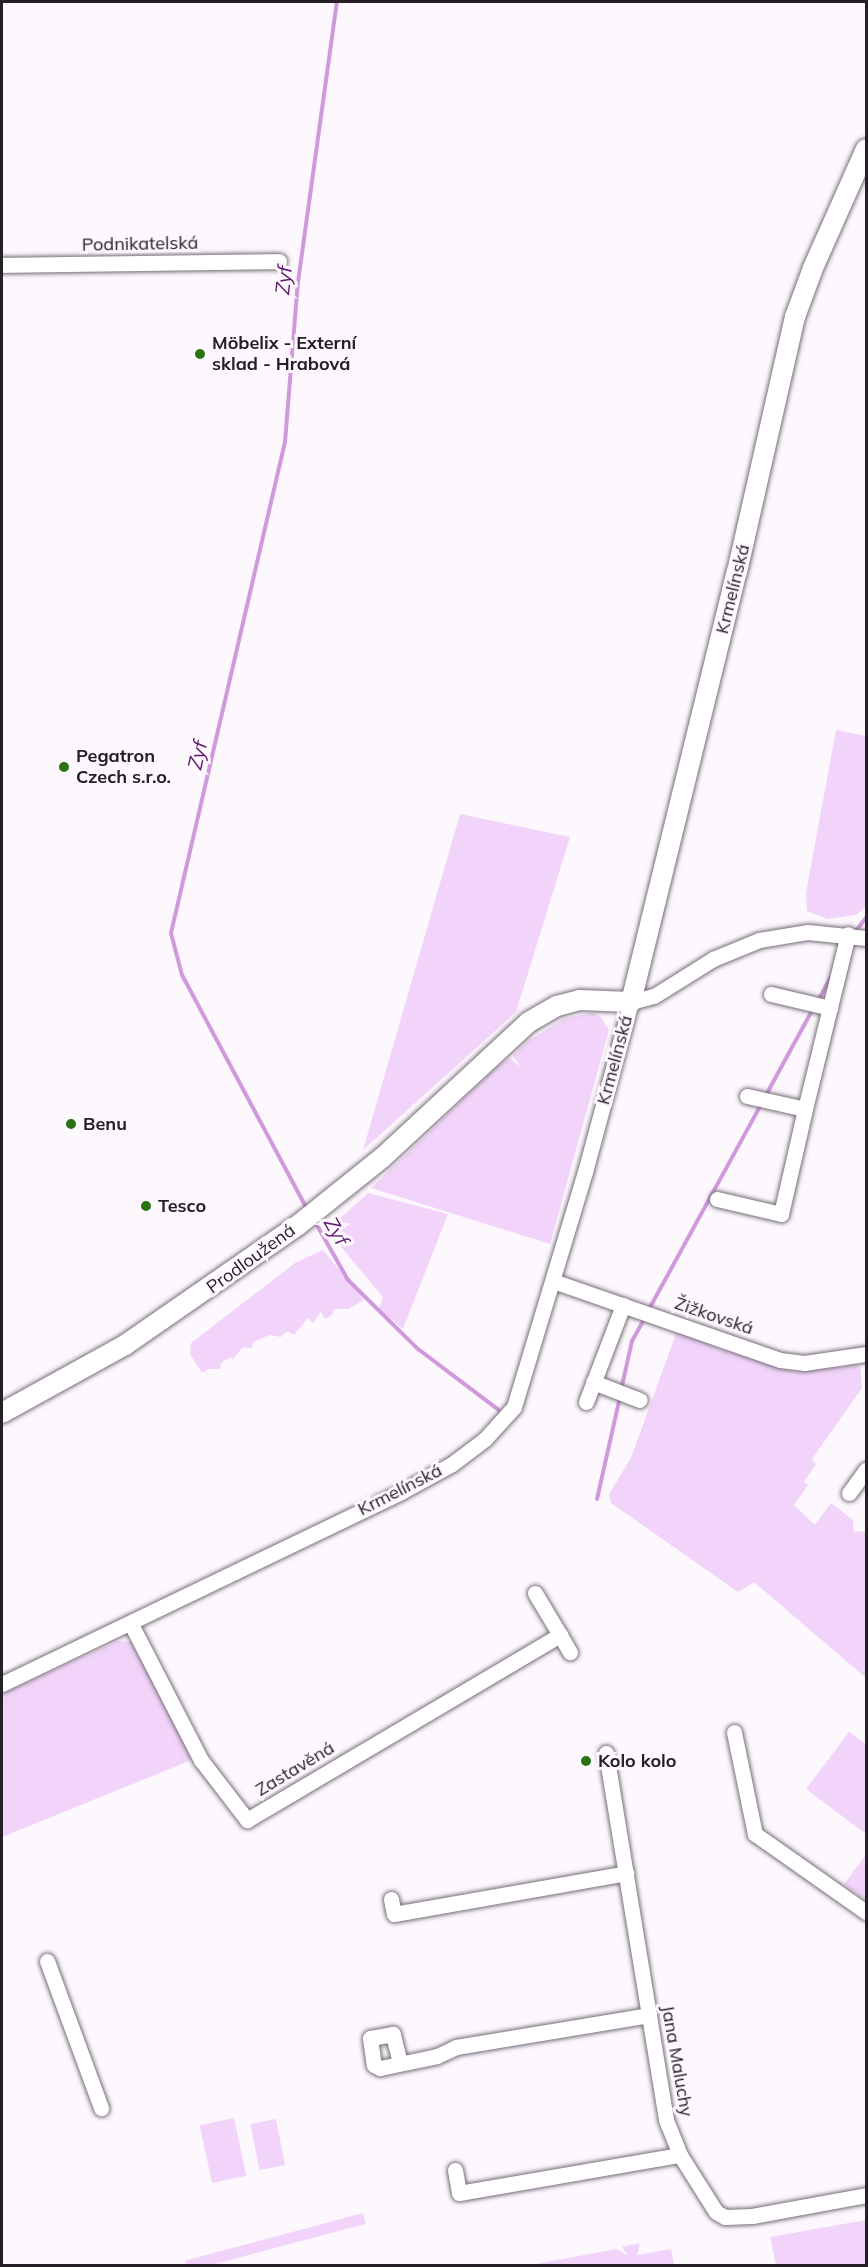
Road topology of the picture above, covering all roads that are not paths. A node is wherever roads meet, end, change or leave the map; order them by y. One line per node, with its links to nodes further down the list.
1 (867, 149): 7 (main road, Krmelínská)
2 (279, 261): 3 (street, Podnikatelská)
3 (2, 265)
4 (848, 934): 5 (street); 7 (street); 8 (street)
5 (867, 938)
6 (771, 994): 8 (street)
7 (631, 1002): 12 (street, Krmelínská); 18 (main road, Prodloužená)
8 (830, 1008): 10 (street)
9 (747, 1096): 10 (street)
10 (805, 1109): 11 (street)
11 (717, 1199)
12 (553, 1281): 13 (street, Žižkovská); 22 (street, Krmelínská)
13 (622, 1305): 14 (street, Žižkovská); 15 (street)
14 (867, 1354)
15 (593, 1382): 16 (street); 17 (street)
16 (640, 1400)
17 (586, 1401)
18 (2, 1413)
19 (867, 1470): 20 (street)
20 (849, 1493)
21 (535, 1593): 23 (street)
22 (131, 1624): 23 (street, Zastavěná); 25 (street, Krmelínská)
23 (560, 1635): 24 (street)
24 (570, 1652)
25 (2, 1684)
26 (734, 1732): 30 (street)
27 (606, 1753): 28 (street, Jana Maluchy)
28 (626, 1874): 29 (street); 32 (street, Jana Maluchy)
29 (391, 1899)
30 (867, 1912)
31 (47, 1961): 34 (street)
32 (649, 2015): 33 (street); 35 (street, Jana Maluchy)
33 (400, 2064)
34 (101, 2108)
35 (680, 2155): 36 (street); 37 (street, Jana Maluchy)
36 (455, 2170)
37 (867, 2195)

